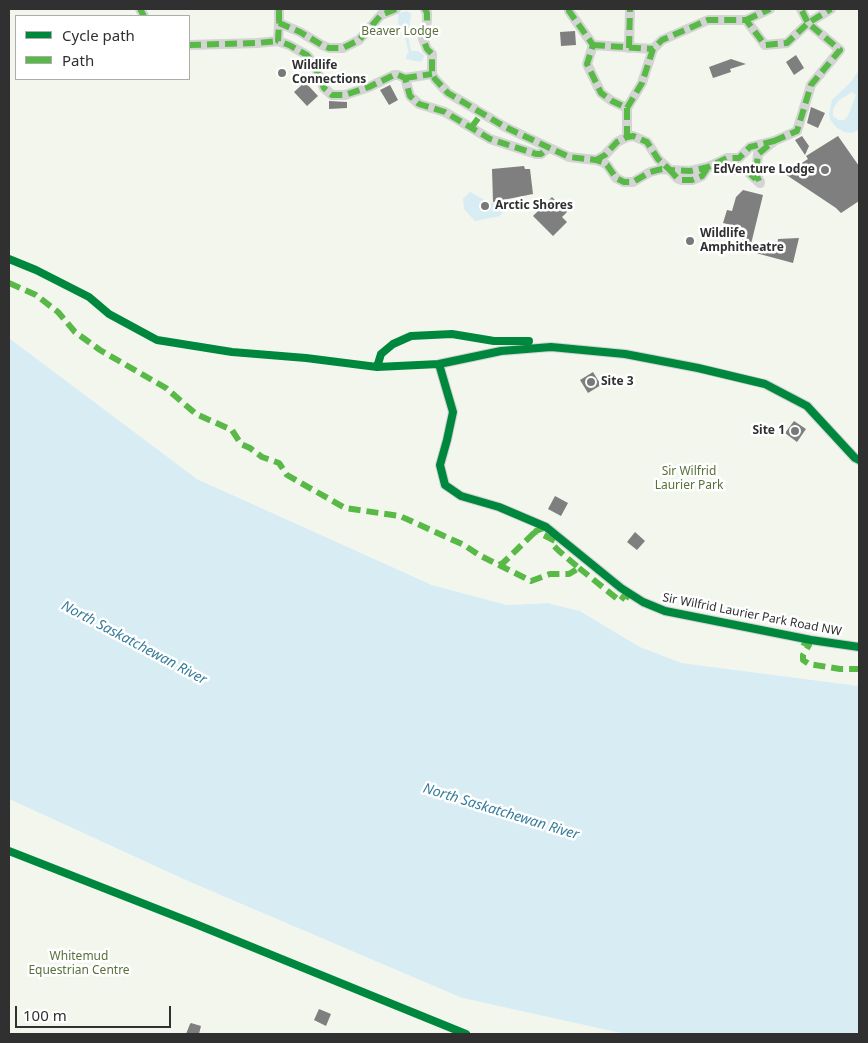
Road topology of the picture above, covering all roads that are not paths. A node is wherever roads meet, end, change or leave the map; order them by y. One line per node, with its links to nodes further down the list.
1 (279, 9): 10 (street)
2 (396, 9): 10 (street)
3 (425, 9): 17 (street)
4 (569, 9): 14 (street)
5 (630, 9): 15 (street)
6 (770, 9): 9 (street)
7 (801, 9): 11 (street)
8 (831, 9): 11 (street)
9 (746, 20): 11 (street); 16 (street)
10 (279, 23): 12 (street)
11 (808, 23): 23 (street)
12 (278, 41): 13 (street); 18 (street)
13 (190, 45)
14 (593, 45): 15 (street); 19 (street)
15 (629, 48): 16 (street)
16 (653, 48): 19 (street)
17 (432, 74): 18 (street); 20 (street)
18 (405, 78): 21 (street)
19 (627, 108): 22 (street)
20 (482, 113): 21 (street); 24 (street)
21 (472, 128): 24 (street)
22 (627, 137): 25 (street); 27 (street)
23 (774, 141): 26 (street); 26 (street)
24 (548, 148): 25 (street)
25 (596, 160): 27 (street)
26 (708, 167): 27 (street)
27 (670, 170)
28 (859, 460): 29 (street, Sir Wilfrid Laurier Park Road NW)
29 (859, 647)

